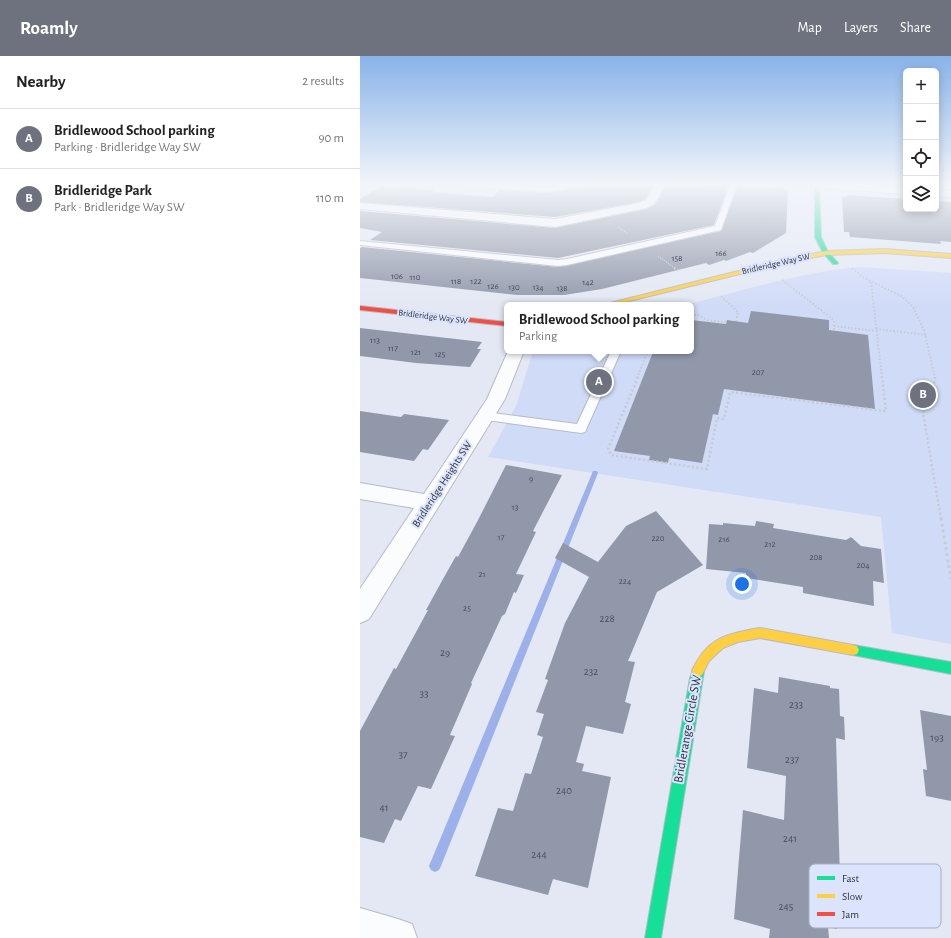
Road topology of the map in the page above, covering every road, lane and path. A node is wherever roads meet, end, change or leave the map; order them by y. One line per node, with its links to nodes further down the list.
1 (719, 225): 3 (lane)
2 (817, 225): 4 (street)
3 (360, 243)
4 (826, 254): 5 (street, Bridleridge Way SW); 8 (street); 14 (street, Bridleridge Way SW)
5 (951, 256)
6 (877, 261): 8 (street, Bridleridge Way SW)
7 (889, 261): 9 (street)
8 (844, 263): 10 (street, Bridleridge Way SW); 12 (path)
9 (925, 263)
10 (823, 264)
11 (782, 280): 20 (path)
12 (871, 282): 21 (path); 23 (path)
13 (721, 296): 17 (path)
14 (617, 302)
15 (360, 308): 19 (street, Bridleridge Way SW)
16 (694, 315): 18 (path)
17 (736, 321)
18 (726, 322)
19 (504, 324)
20 (834, 326): 21 (path); 22 (path)
21 (876, 330): 23 (path); 26 (path)
22 (834, 331)
23 (927, 335): 30 (path)
24 (515, 354): 27 (street, Bridleridge Heights SW)
25 (615, 354): 27 (lane)
26 (647, 354)
27 (486, 416): 29 (street, Bridleridge Heights SW)
28 (360, 491): 29 (street)
29 (430, 503): 31 (street, Bridleridge Heights SW)
30 (951, 579)
31 (360, 612)
32 (951, 668): 35 (street, Bridlerange Circle SW)
33 (360, 927): 34 (street)
34 (398, 938)
35 (653, 938)

